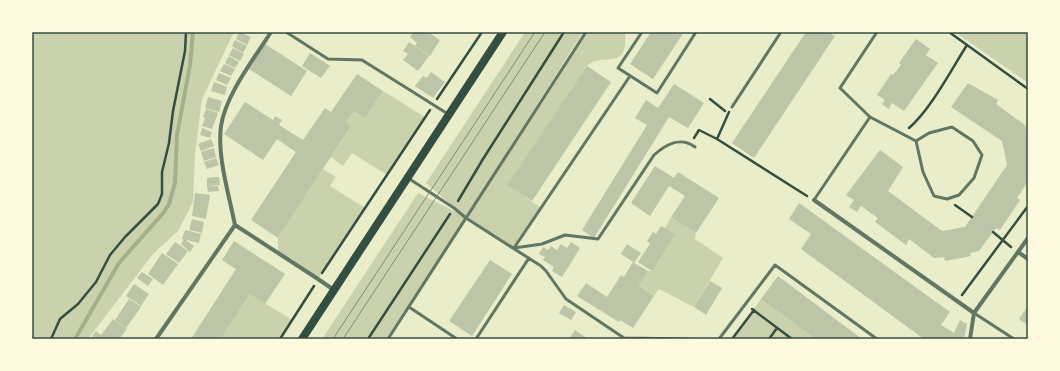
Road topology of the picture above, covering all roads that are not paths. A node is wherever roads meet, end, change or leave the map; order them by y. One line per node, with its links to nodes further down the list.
1 (271, 32): 18 (street)
2 (286, 32): 11 (lane)
3 (503, 32): 11 (main road)
4 (586, 32): 17 (lane)
5 (642, 32): 9 (lane)
6 (696, 32): 9 (lane)
7 (781, 32): 10 (lane)
8 (877, 32): 12 (lane)
9 (630, 76): 20 (lane)
10 (732, 107)
11 (448, 114): 15 (main road)
12 (870, 117): 13 (lane); 16 (lane)
13 (916, 141): 13 (lane)
14 (695, 147): 20 (lane)
15 (407, 178): 17 (lane); 24 (main road)
16 (814, 200): 26 (street)
17 (466, 218): 20 (lane); 25 (lane)
18 (235, 225): 24 (street); 27 (street)
19 (1028, 238): 21 (street)
20 (514, 248): 22 (lane)
21 (1018, 252): 23 (street); 26 (street)
22 (529, 258): 31 (lane); 32 (lane)
23 (1028, 259)
24 (334, 290): 28 (main road)
25 (409, 306): 29 (lane); 30 (lane)
26 (974, 313): 35 (street); 36 (lane)
27 (156, 339)
28 (302, 339)
29 (388, 339)
30 (457, 339)
31 (476, 339)
32 (689, 339)
33 (719, 339): 34 (lane)
34 (877, 339)
35 (970, 339)
36 (1014, 339)

